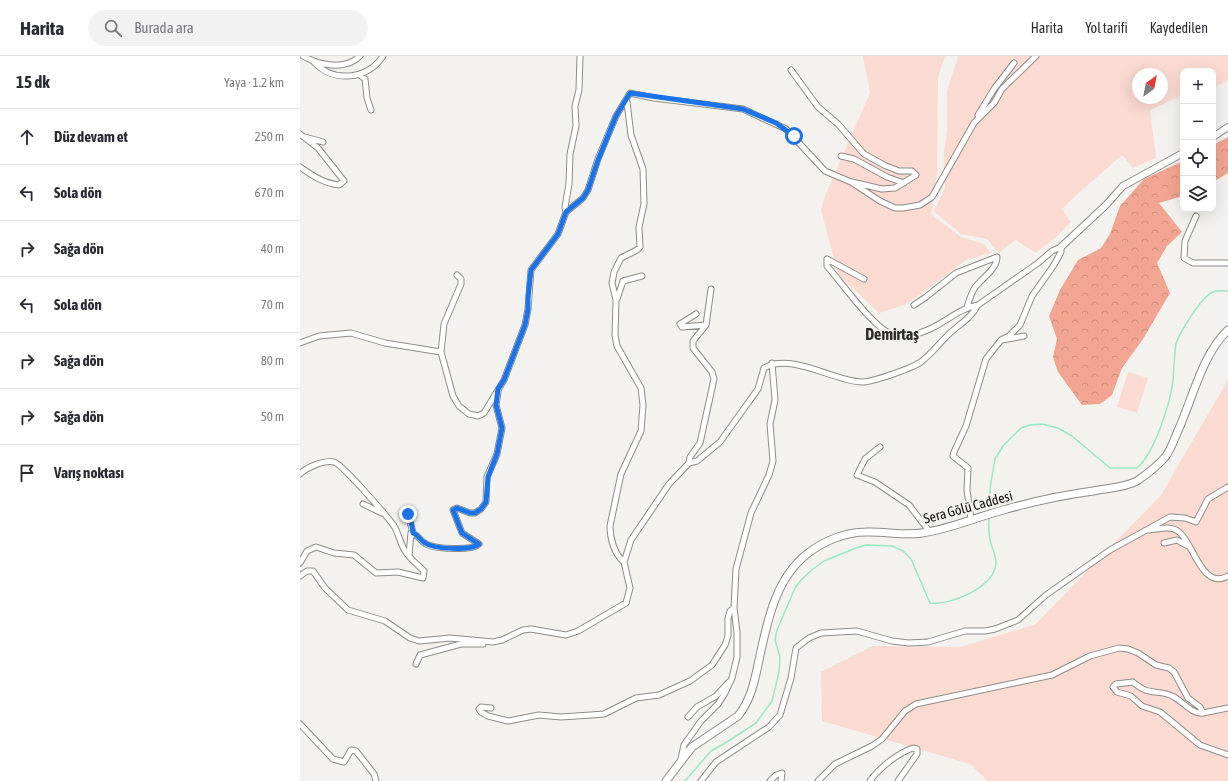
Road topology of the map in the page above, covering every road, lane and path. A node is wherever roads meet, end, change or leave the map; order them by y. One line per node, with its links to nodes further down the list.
1 (303, 56): 6 (street)
2 (360, 56): 6 (street)
3 (382, 56): 9 (street)
4 (580, 56): 22 (street)
5 (1036, 56): 12 (street)
6 (314, 62): 9 (street)
7 (1014, 63): 12 (street)
8 (791, 70): 21 (street)
9 (360, 75): 11 (street)
10 (626, 97): 20 (street); 22 (street); 30 (street)
11 (371, 110)
12 (974, 123): 20 (street)
13 (1228, 127): 15 (street)
14 (302, 135): 16 (street); 19 (street)
15 (1216, 135)
16 (323, 142)
17 (1180, 155): 24 (street)
18 (841, 156): 21 (street)
19 (300, 167)
20 (851, 182): 21 (street)
21 (904, 183)
22 (566, 212): 42 (street)
23 (1196, 216): 25 (street)
24 (1061, 247): 32 (street); 38 (street)
25 (1228, 263)
26 (458, 275): 40 (street)
27 (642, 276): 30 (street)
28 (864, 279): 33 (street)
29 (711, 289): 35 (street)
30 (616, 300): 57 (street)
31 (914, 305): 33 (street)
32 (978, 305): 33 (street); 41 (street)
33 (967, 307)
34 (696, 314): 35 (street)
35 (706, 325): 44 (street)
36 (1228, 330): 50 (main road, Sera Gölü Caddesi)
37 (1024, 336): 38 (street)
38 (1001, 340): 50 (street)
39 (300, 343): 40 (street)
40 (441, 352): 42 (street)
41 (772, 363): 44 (street); 61 (street)
42 (498, 389): 53 (street)
43 (880, 447): 52 (street)
44 (689, 463): 57 (street)
45 (300, 474): 48 (street)
46 (1228, 487): 51 (street)
47 (363, 504): 48 (street)
48 (384, 514): 56 (street)
49 (408, 514): 53 (street)
50 (971, 520): 52 (main road, Sera Gölü Caddesi)
51 (1146, 530): 55 (street); 74 (street)
52 (929, 531): 71 (main road, Sera Gölü Caddesi)
53 (413, 533): 56 (street)
54 (1164, 543): 55 (street)
55 (1189, 547): 60 (street)
56 (409, 555): 58 (street)
57 (624, 562): 62 (street)
58 (300, 563)
59 (300, 576): 62 (street)
60 (1228, 576)
61 (734, 608): 64 (street); 65 (street)
62 (502, 640): 63 (street)
63 (416, 664)
64 (732, 678): 68 (street); 71 (street)
65 (491, 708)
66 (1228, 708): 67 (street)
67 (1203, 713): 70 (street); 77 (street)
68 (688, 717)
69 (300, 724): 72 (street)
70 (1228, 755)
71 (681, 759): 73 (main road, Sera Gölü Caddesi)
72 (376, 781)
73 (666, 781)
74 (701, 781)
75 (770, 781): 76 (street)
76 (781, 781)
77 (818, 781)
78 (870, 781): 79 (street)
79 (898, 781)

